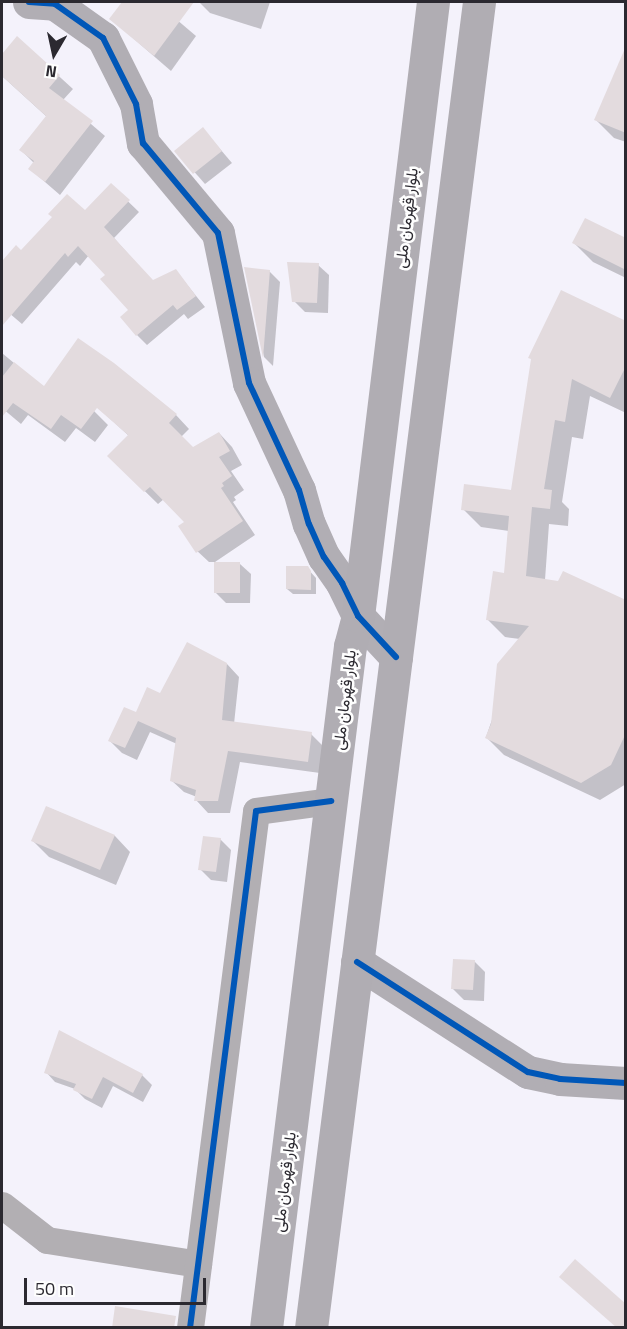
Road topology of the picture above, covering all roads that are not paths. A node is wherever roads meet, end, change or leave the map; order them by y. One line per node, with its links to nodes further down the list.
1 (29, 2): 4 (street)
2 (433, 2): 4 (highway, بلوار قهرمان ملی)
3 (479, 2): 5 (highway)
4 (358, 616): 5 (street); 6 (highway, بلوار قهرمان ملی)
5 (396, 657): 7 (highway)
6 (331, 801): 10 (street); 12 (highway, بلوار قهرمان ملی)
7 (357, 962): 8 (street); 13 (highway)
8 (626, 1083)
9 (2, 1205): 10 (street)
10 (198, 1264): 11 (street)
11 (190, 1328)
12 (266, 1328)
13 (311, 1328)

